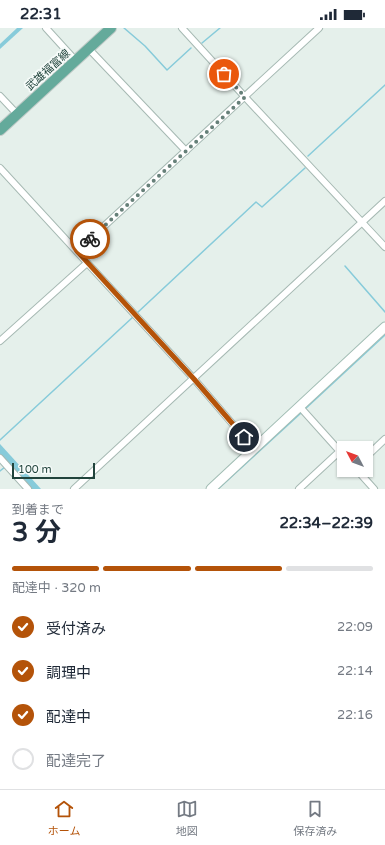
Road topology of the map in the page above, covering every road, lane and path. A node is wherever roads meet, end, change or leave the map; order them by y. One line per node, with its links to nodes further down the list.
1 (46, 28): 6 (street)
2 (111, 28): 5 (main road, 武雄福富線)
3 (182, 28): 8 (street)
4 (319, 28): 8 (street)
5 (89, 49): 6 (main road, 武雄福富線); 11 (street)
6 (76, 61): 9 (main road, 武雄福富線)
7 (0, 96): 9 (street)
8 (245, 97): 11 (street); 14 (street)
9 (17, 114): 10 (main road, 武雄福富線)
10 (0, 130)
11 (186, 151): 16 (street)
12 (0, 168): 16 (street)
13 (385, 201): 14 (street)
14 (362, 223): 15 (street); 20 (street)
15 (385, 247)
16 (77, 251): 17 (street)
17 (87, 263): 19 (street); 20 (street)
18 (385, 327): 21 (street)
19 (0, 341)
20 (194, 379): 24 (street); 30 (street)
21 (302, 409): 23 (street); 24 (street)
22 (385, 439): 25 (street)
23 (337, 448)
24 (254, 449): 31 (street)
25 (373, 450)
26 (337, 457): 32 (street)
27 (3, 463): 29 (street)
28 (363, 477): 33 (street)
29 (28, 489)
30 (74, 489)
31 (211, 489)
32 (300, 489)
33 (374, 489)

